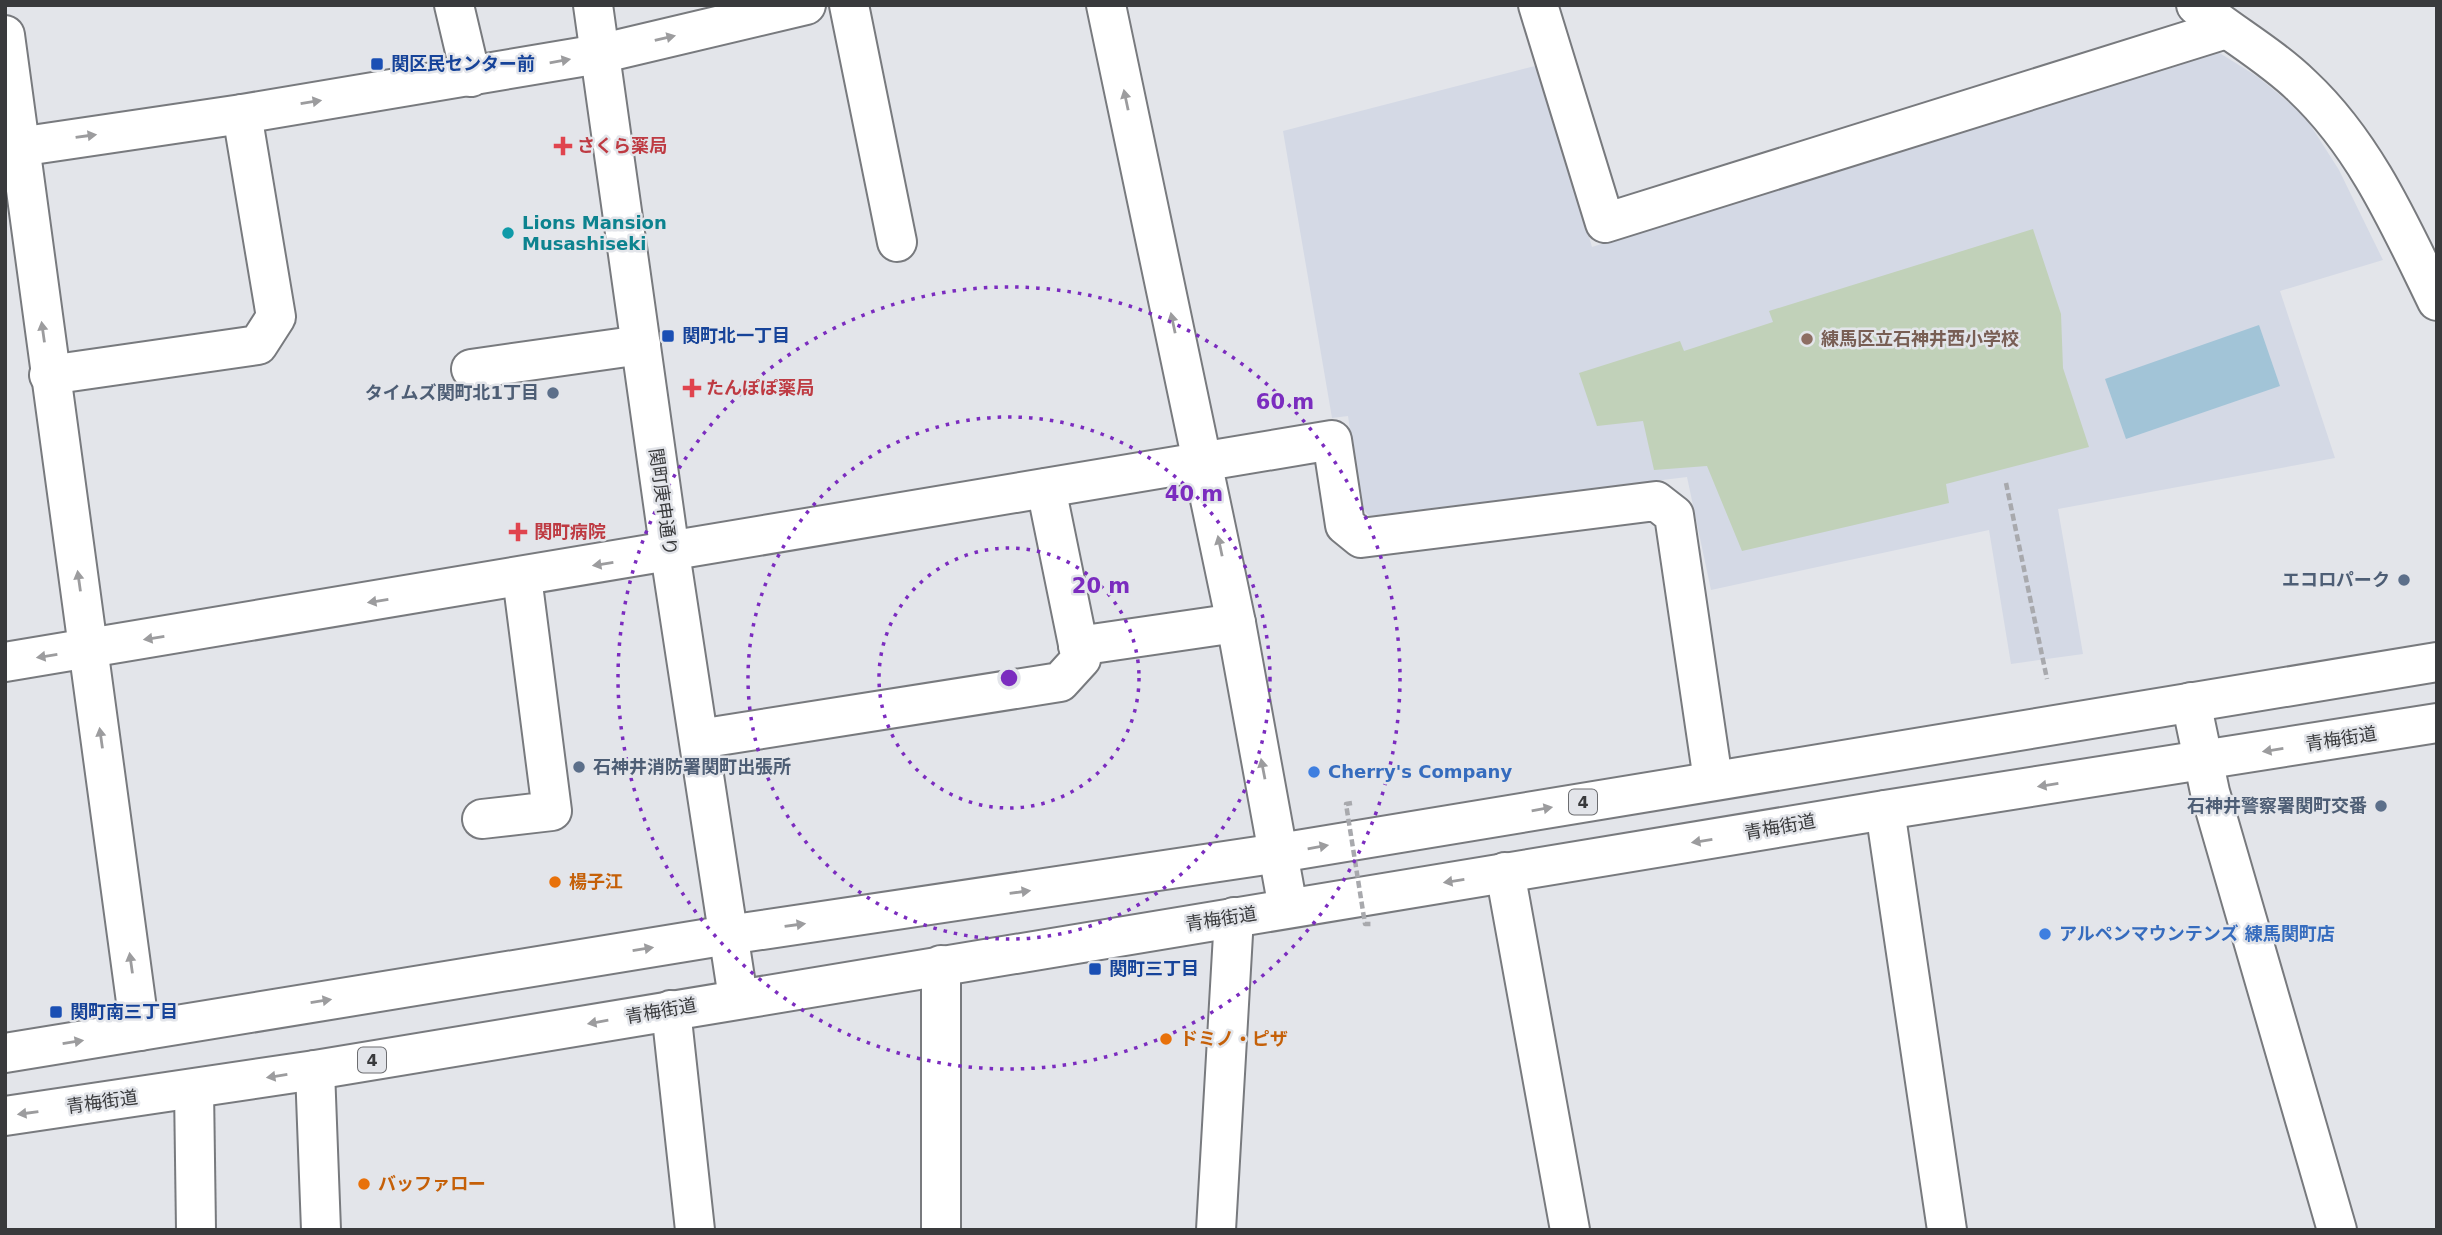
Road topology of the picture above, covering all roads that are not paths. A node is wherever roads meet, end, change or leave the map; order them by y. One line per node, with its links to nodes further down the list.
1 (454, 5): 11 (street)
2 (593, 5): 10 (street, 関町庚申通り)
3 (806, 5): 10 (street, one-way to 3)
4 (849, 5): 14 (street)
5 (1106, 5): 19 (street, one-way to 5)
6 (1538, 5): 8 (street)
7 (2196, 5): 8 (street)
8 (2226, 29): 15 (street)
9 (5, 35): 13 (street)
10 (599, 54): 11 (street, one-way to 10); 16 (street, 関町庚申通り)
11 (471, 77): 12 (street, one-way to 11)
12 (242, 114): 13 (street, one-way to 12); 18 (street)
13 (12, 147): 18 (street, one-way to 13)
14 (897, 243)
15 (2437, 301)
16 (641, 345): 17 (street); 21 (street, 関町庚申通り)
17 (471, 369)
18 (49, 375): 25 (street, one-way to 18)
19 (1202, 460): 20 (street); 23 (street, one-way to 19); 32 (street)
20 (1046, 488): 21 (street); 24 (street)
21 (670, 552): 22 (street, one-way to 22); 30 (street, 関町庚申通り)
22 (522, 577): 25 (street, one-way to 25); 34 (street)
23 (1236, 623): 24 (street); 35 (street, one-way to 23)
24 (1078, 646): 30 (street)
25 (89, 649): 26 (street, one-way to 26); 43 (street, one-way to 25)
26 (5, 662)
27 (2437, 662): 28 (street, 4)
28 (2191, 702): 31 (street); 32 (street, 4)
29 (2437, 723): 31 (street, 青梅街道 / 4, one-way to 31)
30 (699, 739): 39 (street, 関町庚申通り)
31 (2202, 762): 33 (street, 青梅街道 / 4, one-way to 33); 55 (street)
32 (1713, 780): 35 (street, 4, one-way to 32)
33 (1885, 810): 36 (street, 青梅街道 / 4, one-way to 36); 54 (street)
34 (482, 818)
35 (1279, 853): 37 (street); 39 (street, 4, one-way to 35)
36 (1505, 872): 37 (street, 青梅街道 / 4, one-way to 37); 53 (street)
37 (1288, 908): 38 (street, 青梅街道 / 4)
38 (1234, 917): 40 (street, 青梅街道 / 4); 52 (street)
39 (728, 935): 41 (street, 関町庚申通り); 43 (street, 4, one-way to 39)
40 (942, 965): 41 (street, 青梅街道 / 4); 51 (street)
41 (738, 998): 42 (street, 青梅街道 / 4)
42 (671, 1010): 45 (street, 青梅街道 / 4, one-way to 45); 50 (street)
43 (140, 1031): 44 (street, 4, one-way to 43)
44 (5, 1052)
45 (314, 1070): 46 (street, 青梅街道 / 4, one-way to 46); 49 (street)
46 (194, 1089): 47 (street, 青梅街道 / 4, one-way to 47); 48 (street)
47 (5, 1116)
48 (196, 1230)
49 (321, 1230)
50 (695, 1230)
51 (941, 1230)
52 (1216, 1230)
53 (1570, 1230)
54 (1947, 1230)
55 (2337, 1230)

